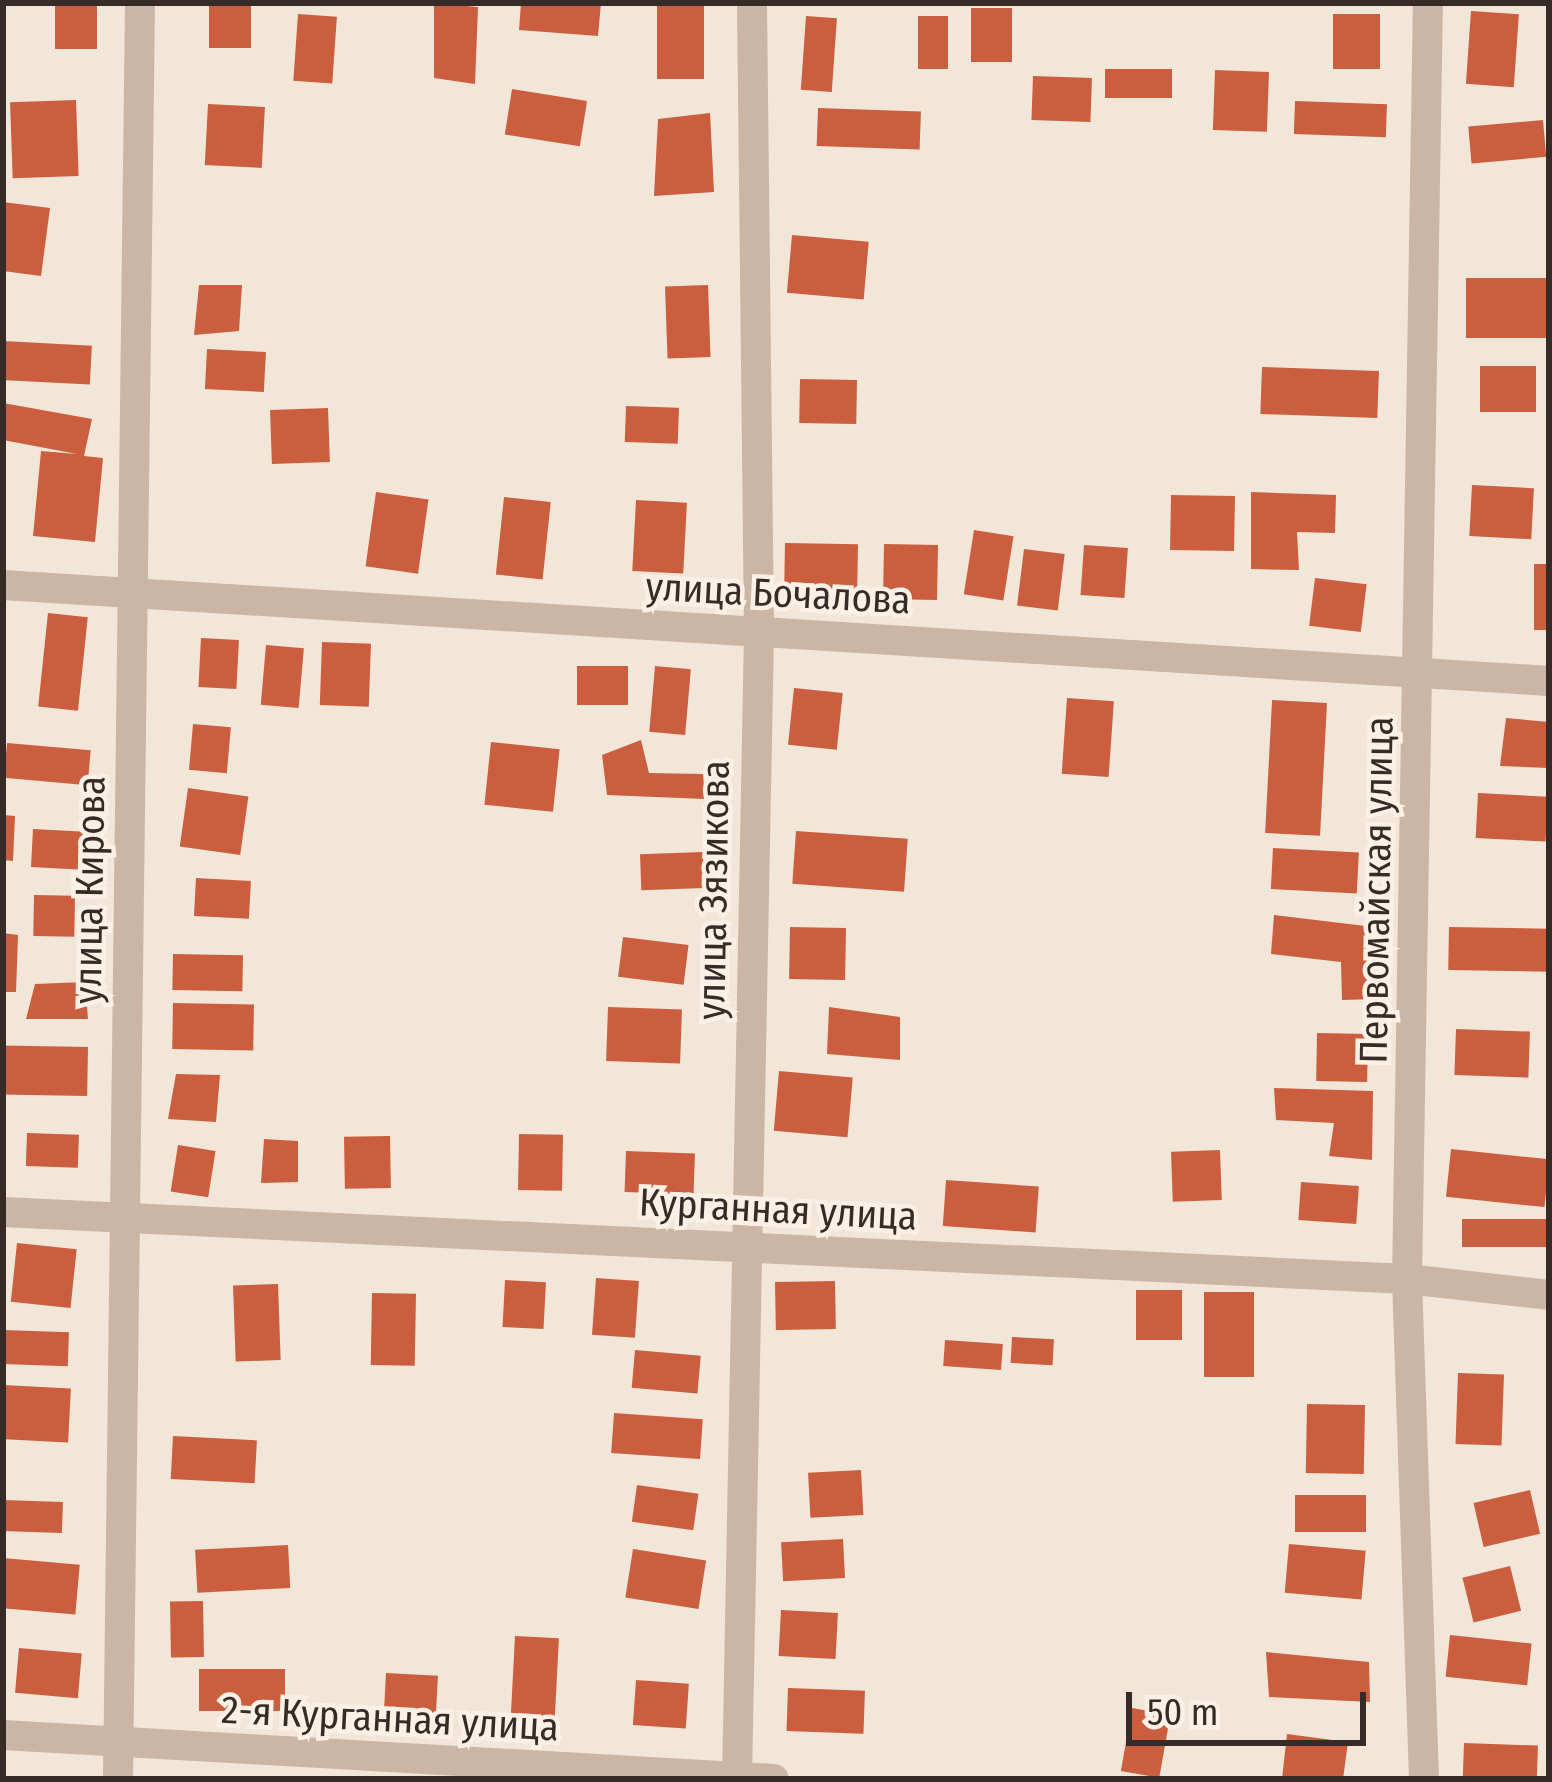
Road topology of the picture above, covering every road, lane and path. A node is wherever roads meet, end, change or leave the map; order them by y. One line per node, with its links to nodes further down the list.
1 (140, 3): 5 (street, улица Кирова)
2 (752, 3): 6 (street, улица Зязикова)
3 (1428, 3): 7 (street, Первомайская улица)
4 (3, 585): 5 (street, улица Бочалова)
5 (134, 594): 6 (street, улица Бочалова); 10 (street, улица Кирова)
6 (759, 632): 7 (street, улица Бочалова); 11 (street, улица Зязикова)
7 (1421, 673): 8 (street, улица Бочалова); 12 (street, Первомайская улица)
8 (1549, 681)
9 (3, 1212): 10 (street, Курганная улица)
10 (125, 1218): 11 (street, Курганная улица); 15 (street, улица Кирова)
11 (745, 1247): 12 (street, Курганная улица); 16 (street, улица Зязикова)
12 (1407, 1279): 13 (street, Курганная улица); 19 (street, Первомайская улица)
13 (1549, 1295)
14 (3, 1735): 15 (street, 2-я Курганная улица)
15 (116, 1744): 16 (street, 2-я Курганная улица); 17 (street, улица Кирова)
16 (737, 1777): 18 (street, 2-я Курганная улица)
17 (118, 1779)
18 (774, 1779)
19 (1424, 1779)

